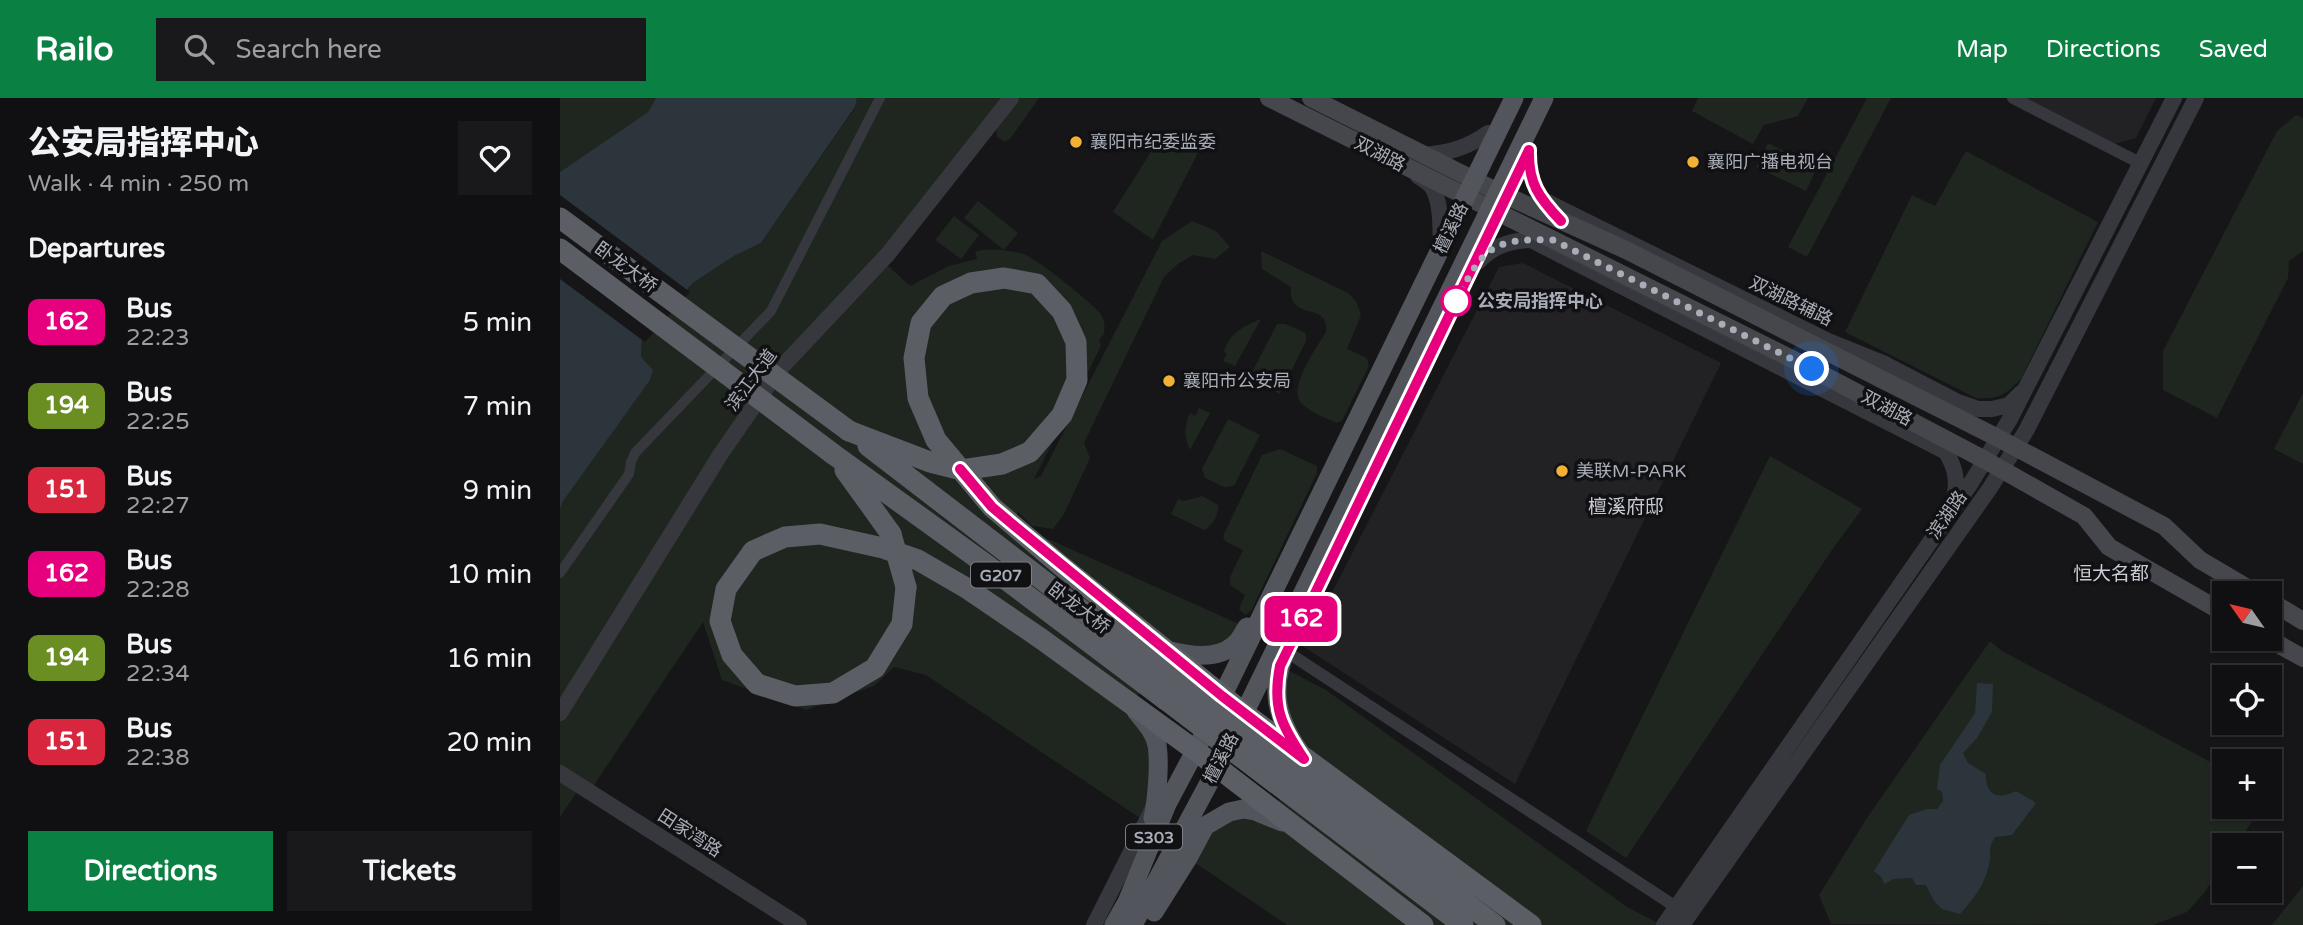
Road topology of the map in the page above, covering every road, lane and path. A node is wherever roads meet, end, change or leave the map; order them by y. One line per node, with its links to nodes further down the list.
1 (880, 98): 38 (street)
2 (1011, 98): 50 (street, 滨江大道)
3 (1269, 98): 16 (main road, 双湖路)
4 (1311, 98): 14 (main road, 双湖路)
5 (1505, 98): 12 (street)
6 (1514, 98): 17 (main road, 檀溪路 / S303)
7 (1544, 98): 19 (main road, 檀溪路 / S303)
8 (1554, 98): 13 (street)
9 (2013, 98): 15 (street)
10 (2174, 98): 15 (street, 滨湖路)
11 (2196, 98): 30 (street, 滨湖路)
12 (1488, 133): 14 (street); 17 (street)
13 (1529, 150): 18 (street); 19 (street)
14 (1423, 155): 17 (main road, 双湖路)
15 (2140, 163): 27 (street, 滨湖路)
16 (1405, 166): 17 (main road, 双湖路); 22 (street)
17 (1466, 187): 19 (main road, 双湖路); 22 (main road, 檀溪路 / S303)
18 (1541, 199): 21 (street); 27 (street, 双湖路辅路)
19 (1498, 202): 21 (main road, 双湖路); 24 (main road, 双湖路); 26 (street); 36 (main road, 檀溪路 / S303)
20 (560, 218): 28 (highway, 卧龙大桥 / G207, bridge)
21 (1561, 221): 29 (main road, 双湖路)
22 (1441, 238): 35 (main road, 檀溪路 / S303); 37 (street)
23 (1529, 239): 24 (street); 26 (street); 34 (street)
24 (1553, 240): 32 (main road, 双湖路)
25 (560, 249): 31 (highway, 卧龙大桥 / G207, bridge)
26 (1471, 270): 40 (street)
27 (2025, 389): 29 (street, 滨湖路)
28 (849, 431): 46 (highway); 67 (highway, 卧龙大桥 / G207, bridge)
29 (1998, 438): 30 (main road, 双湖路); 32 (street, 滨湖路)
30 (2015, 447): 33 (street, 滨湖路); 39 (main road, 双湖路)
31 (833, 454): 49 (highway, bridge); 66 (highway, 卧龙大桥 / G207, bridge)
32 (1985, 460): 33 (main road, 双湖路); 34 (street, 滨湖路)
33 (2001, 469): 41 (main road, 双湖路); 70 (street, 滨湖路)
34 (1951, 512): 59 (street, 滨湖路)
35 (1295, 545): 37 (main road); 48 (main road, 檀溪路 / S303)
36 (1319, 559): 40 (main road); 45 (main road, 檀溪路 / S303)
37 (1276, 566): 46 (main road)
38 (560, 573)
39 (2236, 581)
40 (1317, 586): 45 (main road)
41 (2212, 606)
42 (2282, 608): 43 (main road)
43 (2303, 621)
44 (2282, 646): 47 (main road)
45 (1281, 648): 51 (main road, 檀溪路 / S303); 53 (main road); 59 (street)
46 (1170, 651): 48 (highway)
47 (2303, 658)
48 (1222, 696): 51 (highway); 52 (main road, 檀溪路 / S303)
49 (1131, 705): 52 (highway); 56 (main road)
50 (560, 713)
51 (1244, 713): 53 (highway); 54 (main road, 檀溪路 / S303)
52 (1196, 751): 54 (highway); 58 (main road, 檀溪路 / S303)
53 (1304, 759): 68 (highway)
54 (1217, 767): 57 (highway); 63 (main road, 檀溪路 / S303)
55 (560, 773): 60 (street, 田家湾路)
56 (1158, 797): 58 (main road); 61 (street)
57 (1304, 834): 64 (main road); 65 (highway)
58 (1131, 892): 62 (main road, 檀溪路 / S303)
59 (1676, 907): 69 (street, 滨湖路)
60 (788, 922)
61 (1094, 925)
62 (1114, 925)
63 (1133, 925)
64 (1147, 925)
65 (1423, 925)
66 (1462, 925)
67 (1496, 925)
68 (1531, 925)
69 (1664, 925)
70 (1682, 925)

